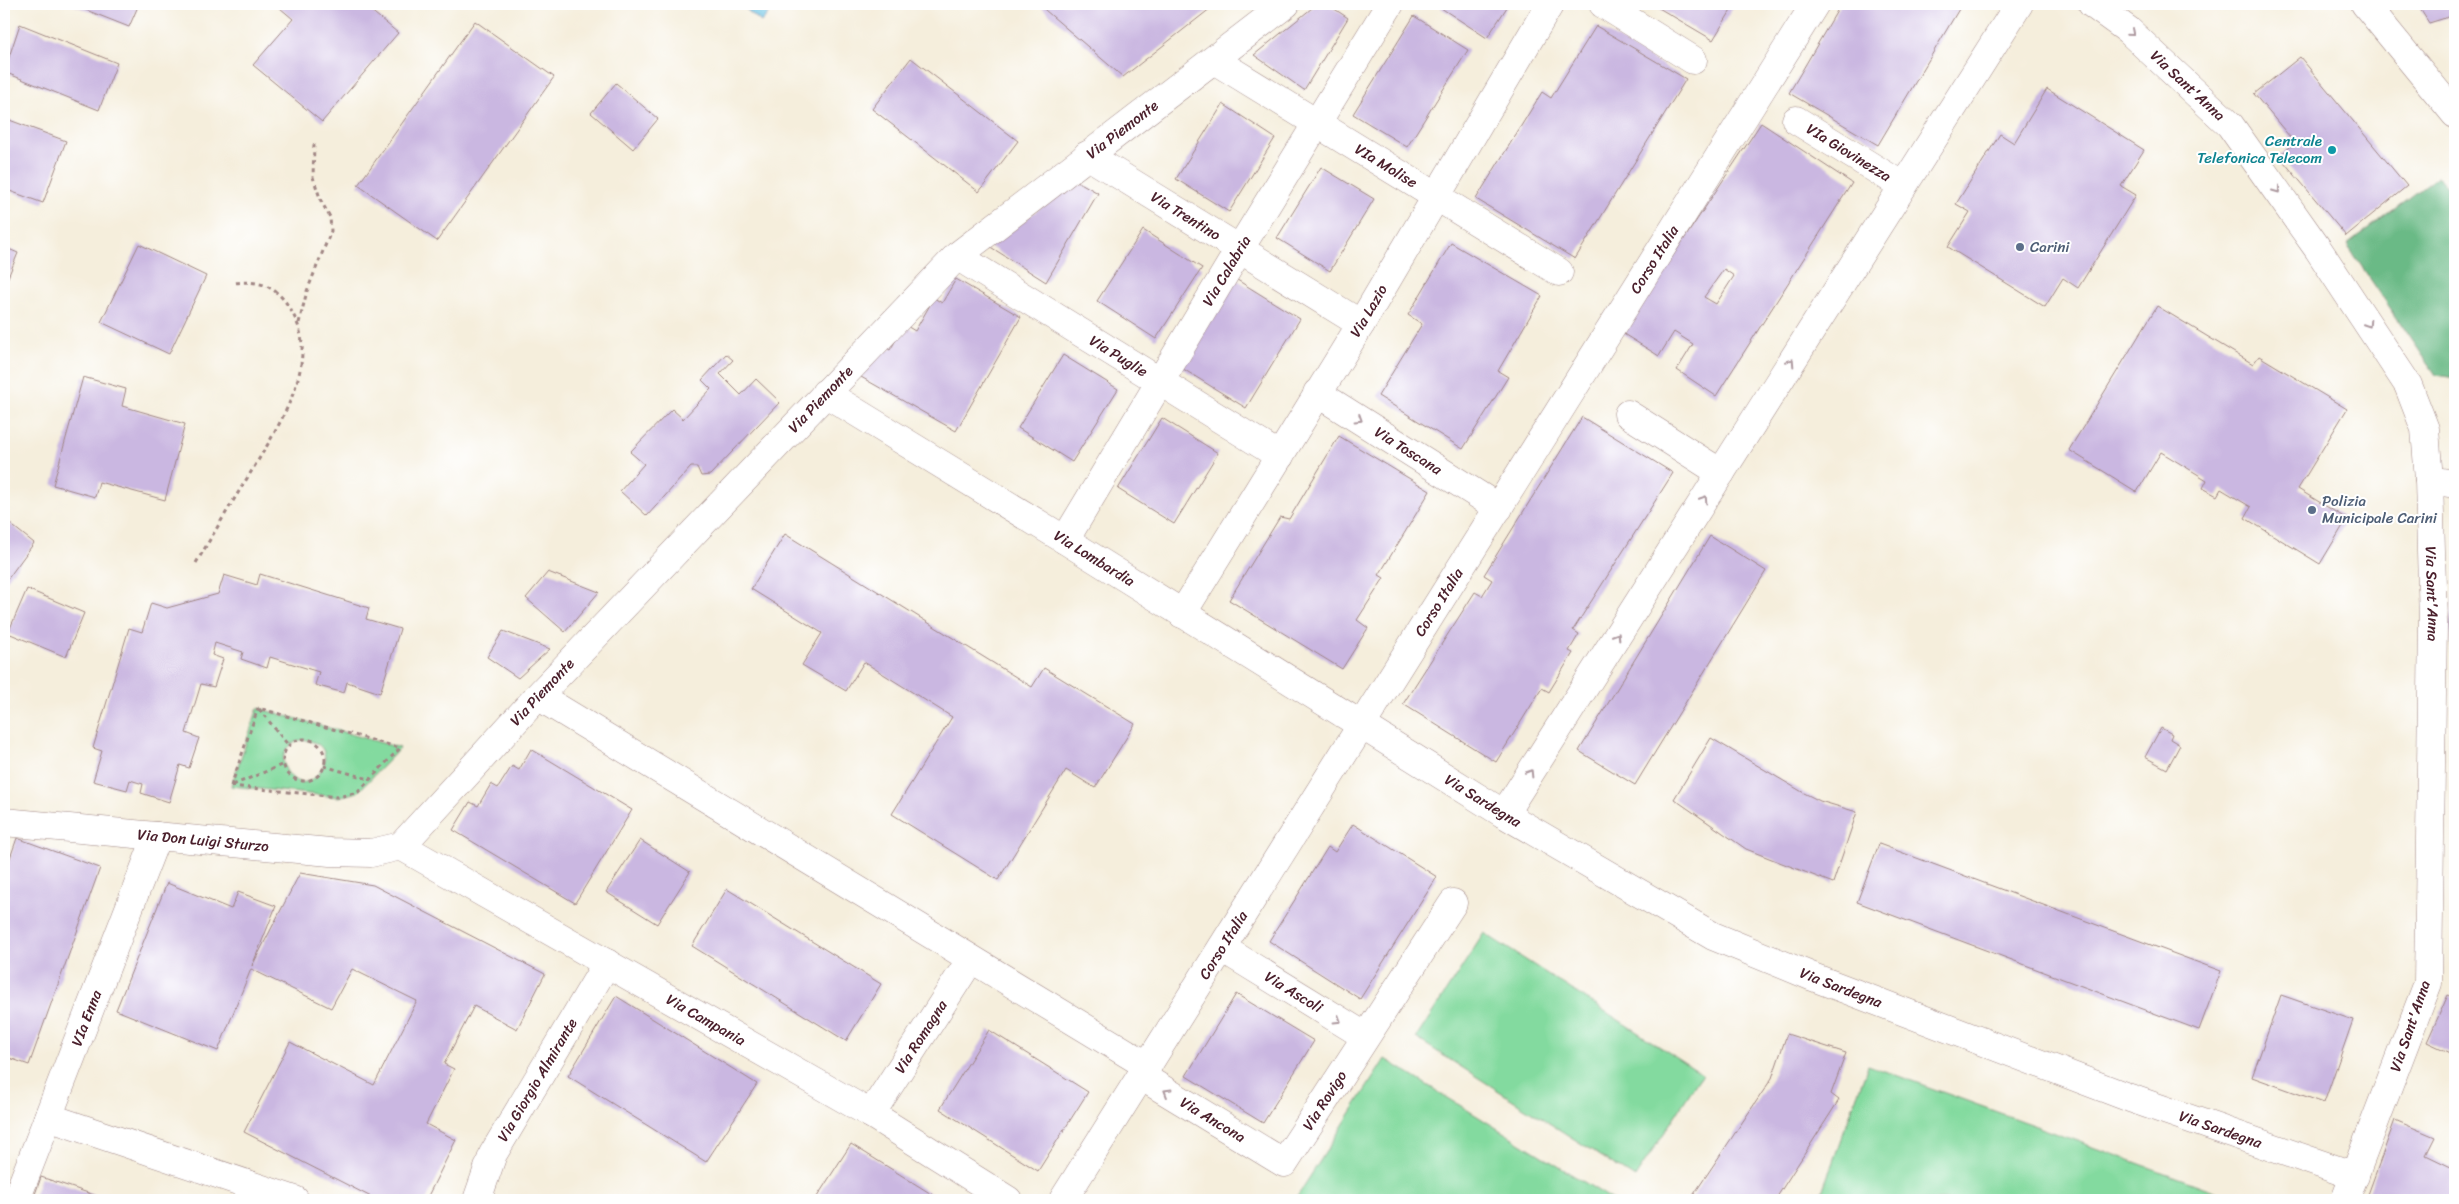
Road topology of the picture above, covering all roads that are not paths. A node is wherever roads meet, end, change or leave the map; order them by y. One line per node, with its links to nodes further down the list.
1 (1286, 4): 9 (street, Via Piemonte)
2 (1390, 4): 13 (street, Via Calabria)
3 (1550, 4): 16 (street, Via Lazio)
4 (1603, 4): 10 (street)
5 (1815, 4): 28 (street, Corso Italia)
6 (2019, 4): 15 (street)
7 (2092, 4): 27 (street, Via Sant'Anna, one-way to 27)
8 (2365, 4): 11 (street)
9 (1214, 60): 13 (street, VIa Molise); 14 (street, Via Piemonte)
10 (1693, 60)
11 (2455, 114)
12 (1796, 120): 15 (street, VIa Giovinezza)
13 (1317, 125): 16 (street, VIa Molise); 17 (street, Via Calabria)
14 (1087, 154): 17 (street, Via Trentino); 18 (street, Via Piemonte)
15 (1903, 186): 26 (street, one-way to 15)
16 (1436, 198): 19 (street, VIa Molise); 20 (street, Via Lazio)
17 (1238, 250): 20 (street, Via Trentino); 21 (street, Via Calabria)
18 (957, 256): 21 (street, Via Puglie); 22 (street, Via Piemonte)
19 (1559, 272)
20 (1361, 324): 23 (street, Via Lazio)
21 (1158, 382): 25 (street, Via Puglie); 29 (street, Via Calabria)
22 (825, 393): 29 (street, Via Lombardia); 31 (street, Via Piemonte)
23 (1317, 393): 25 (street, Via Lazio); 28 (street, Via Toscana, one-way to 28)
24 (1628, 414): 26 (street)
25 (1280, 456): 30 (street, Via Lazio)
26 (1721, 473): 33 (street, one-way to 26)
27 (2442, 482): 46 (street, Via Sant'Anna)
28 (1499, 508): 32 (street, Corso Italia)
29 (1065, 540): 30 (street, Via Lombardia)
30 (1182, 614): 32 (street, Via Lombardia)
31 (538, 696): 36 (street, Via Piemonte); 39 (street, Via Ancona)
32 (1362, 725): 33 (street, Via Sardegna); 38 (street, Corso Italia)
33 (1504, 814): 46 (street, Via Sardegna)
34 (4, 822): 35 (street, Via Don Luigi Sturzo)
35 (157, 836): 36 (street, Via Don Luigi Sturzo); 44 (street, VIa Enna)
36 (401, 846): 40 (street, Via Campania)
37 (1453, 903): 41 (street, Via Rovigo)
38 (1222, 948): 41 (street, Via Ascoli, one-way to 41); 42 (street, Corso Italia)
39 (971, 958): 42 (street, Via Ancona); 43 (street, Via Romagna)
40 (607, 963): 43 (street, Via Campania); 49 (street, Via Giorgio Almirante)
41 (1365, 1036): 45 (street, Via Rovigo)
42 (1145, 1071): 45 (street, Via Ancona, one-way to 42); 51 (street, Corso Italia)
43 (871, 1114): 50 (street, Via Campania)
44 (48, 1116): 47 (street, VIa Enna); 48 (street)
45 (1284, 1163)
46 (2350, 1188)
47 (16, 1200)
48 (295, 1200)
49 (477, 1200)
50 (1008, 1200)
51 (1063, 1200)

